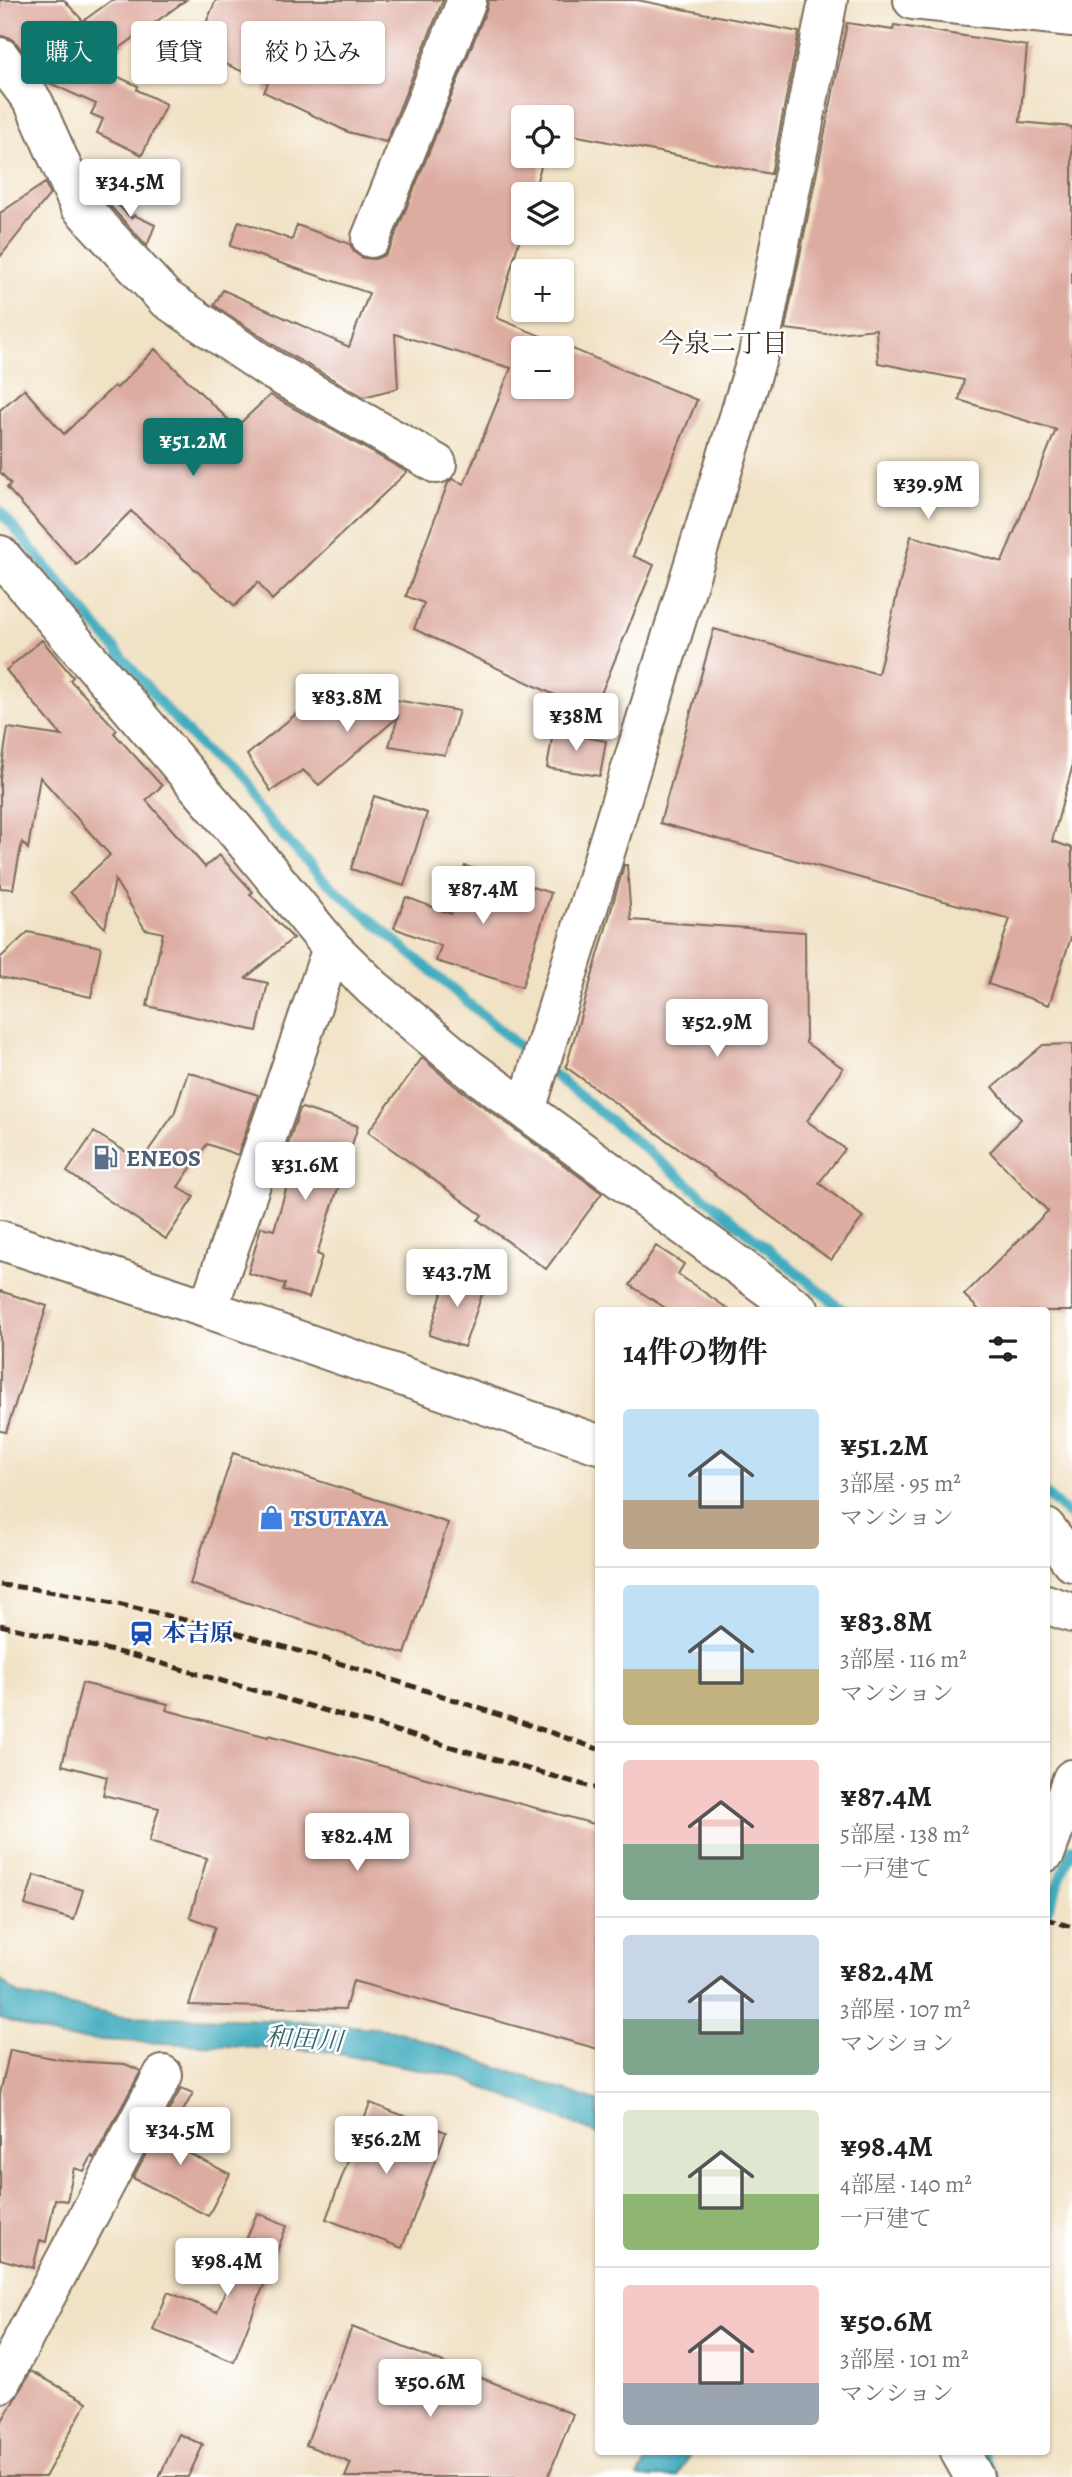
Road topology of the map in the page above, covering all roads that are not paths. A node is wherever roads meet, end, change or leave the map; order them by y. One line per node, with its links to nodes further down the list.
1 (467, 0): 6 (street)
2 (828, 0): 11 (street)
3 (913, 0): 4 (street)
4 (1072, 16)
5 (0, 57): 7 (street)
6 (371, 238)
7 (437, 464)
8 (4, 560): 9 (street); 10 (street)
9 (0, 602)
10 (332, 948): 11 (street); 14 (street)
11 (526, 1110): 13 (street)
12 (0, 1240): 14 (street)
13 (795, 1307)
14 (208, 1309): 15 (street)
15 (595, 1440)
16 (1050, 1533): 17 (street)
17 (1072, 1562)
18 (1050, 1605): 19 (street)
19 (1072, 1613)
20 (1072, 1779): 21 (street)
21 (1050, 1841)
22 (163, 2075): 23 (street)
23 (12, 2334): 24 (street)
24 (0, 2383)
25 (962, 2455): 26 (street)
26 (974, 2477)

